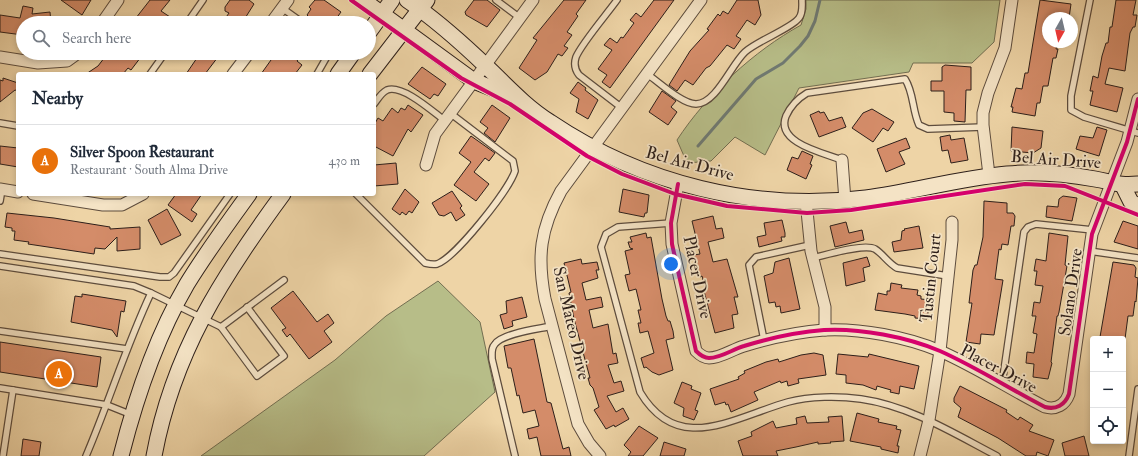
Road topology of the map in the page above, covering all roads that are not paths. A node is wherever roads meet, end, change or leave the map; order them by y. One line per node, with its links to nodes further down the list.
1 (118, 0): 16 (street)
2 (203, 0): 17 (lane)
3 (363, 0): 15 (street, Bel Air Drive)
4 (392, 0): 15 (street)
5 (407, 0): 14 (street, Bel Air Drive)
6 (496, 0): 20 (lane)
7 (533, 0): 20 (street)
8 (617, 0): 42 (lane)
9 (701, 0): 37 (street, San Mateo Drive)
10 (802, 0): 37 (lane)
11 (1012, 0): 46 (street)
12 (1090, 0): 47 (lane)
13 (285, 4): 18 (street); 19 (lane)
14 (424, 4): 22 (street); 31 (street, Bel Air Drive)
15 (382, 15): 21 (street); 22 (street, Bel Air Drive)
16 (107, 16)
17 (192, 16)
18 (276, 16)
19 (296, 16)
20 (520, 18): 31 (street)
21 (376, 23)
22 (403, 30): 36 (street); 38 (street, Bel Air Drive)
23 (0, 57): 24 (street)
24 (16, 60)
25 (19, 60): 26 (street)
26 (68, 60)
27 (160, 60): 32 (lane)
28 (244, 60): 33 (street)
29 (325, 60): 34 (lane)
30 (348, 60): 35 (street)
31 (486, 65): 38 (street); 40 (street, Bel Air Drive)
32 (151, 72)
33 (235, 72)
34 (318, 72)
35 (339, 72)
36 (372, 72)
37 (647, 74): 42 (street, San Mateo Drive)
38 (474, 81): 40 (street, Bel Air Drive); 43 (street)
39 (1138, 99): 47 (street, Solano Drive)
40 (520, 100): 48 (street, Bel Air Drive)
41 (376, 102): 43 (lane)
42 (623, 108): 48 (street, San Mateo Drive)
43 (447, 116): 50 (street); 62 (lane)
44 (0, 123): 45 (lane)
45 (16, 126)
46 (983, 127): 49 (lane); 51 (street)
47 (1134, 132): 53 (street, Solano Drive)
48 (592, 148): 52 (street, Bel Air Drive); 82 (street, San Mateo Drive)
49 (842, 160): 63 (street)
50 (426, 165)
51 (989, 176): 53 (street, Bel Air Drive); 63 (street, Bel Air Drive)
52 (678, 184): 65 (street, Bel Air Drive); 68 (street, Placer Drive)
53 (1117, 184): 54 (street, Bel Air Drive); 66 (street); 69 (street, Solano Drive)
54 (1138, 184)
55 (1, 189): 56 (street); 64 (lane)
56 (16, 192)
57 (46, 196): 58 (street)
58 (139, 196)
59 (229, 196): 72 (lane)
60 (248, 196): 79 (street)
61 (282, 196): 81 (street)
62 (358, 196)
63 (845, 200): 65 (street, Bel Air Drive)
64 (0, 201)
65 (806, 201): 70 (street)
66 (1138, 206)
67 (952, 222): 76 (street, Tustin Court)
68 (672, 223): 86 (street, Placer Drive); 96 (lane)
69 (1093, 230): 71 (street, Solano Drive); 89 (lane)
70 (810, 245): 73 (street); 86 (lane)
71 (1089, 251): 74 (lane); 94 (street, Solano Drive)
72 (0, 254)
73 (813, 258): 76 (lane); 84 (street)
74 (1138, 258)
75 (0, 266): 78 (lane)
76 (948, 276): 88 (street, Tustin Court)
77 (284, 280): 80 (lane)
78 (151, 293): 79 (lane); 87 (lane)
79 (176, 306): 81 (lane); 95 (street)
80 (247, 307): 83 (lane); 83 (lane)
81 (203, 317): 83 (lane); 100 (street)
82 (552, 326): 101 (lane); 102 (street, San Mateo Drive)
83 (221, 327)
84 (825, 330): 86 (street, Placer Drive); 88 (street, Placer Drive)
85 (0, 331): 87 (lane)
86 (764, 340)
87 (127, 350): 93 (lane)
88 (940, 351): 89 (street, Placer Drive); 96 (street, Tustin Court)
89 (1002, 384): 94 (street, Placer Drive)
90 (0, 388): 92 (lane)
91 (1138, 389): 105 (lane)
92 (13, 390): 93 (lane); 97 (lane)
93 (107, 405): 95 (lane); 98 (lane)
94 (1060, 406)
95 (132, 415): 99 (street)
96 (929, 420): 103 (street, Tustin Court); 104 (lane)
97 (3, 456)
98 (86, 456)
99 (122, 456)
100 (154, 456)
101 (515, 456)
102 (600, 456)
103 (920, 456)
104 (997, 456)
105 (1129, 456)

